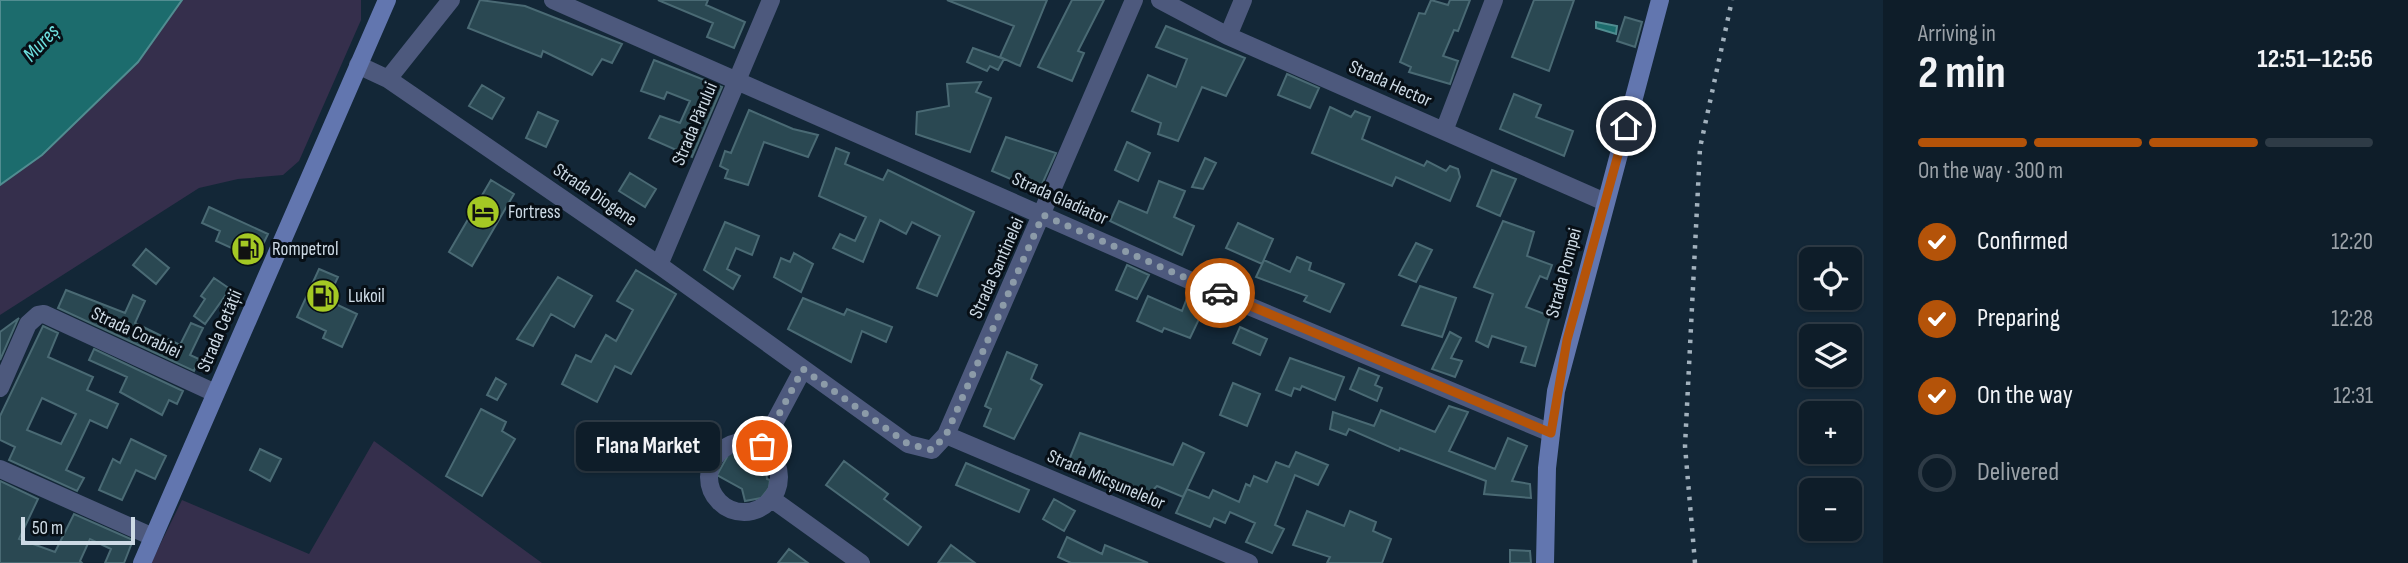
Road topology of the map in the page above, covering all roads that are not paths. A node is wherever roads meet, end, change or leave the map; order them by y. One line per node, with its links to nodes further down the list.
1 (387, 0): 11 (street, Strada Cetății)
2 (452, 0): 12 (street)
3 (553, 0): 13 (street, Strada Gladiator)
4 (771, 0): 13 (street, Strada Părului)
5 (1134, 0): 16 (street, Strada Santinelei)
6 (1160, 0): 10 (street, Strada Hector)
7 (1243, 0): 10 (street)
8 (1494, 0): 14 (street)
9 (1660, 0): 15 (street, Strada Pompei)
10 (1228, 36): 14 (street, Strada Hector)
11 (358, 65): 12 (street, Strada Diogene); 20 (street, Strada Cetății)
12 (388, 79): 17 (street, Strada Diogene)
13 (737, 80): 16 (street, Strada Gladiator); 17 (street, Strada Părului)
14 (1444, 131): 15 (street, Strada Hector)
15 (1605, 202): 21 (street, Strada Pompei)
16 (1043, 215): 21 (street, Strada Gladiator); 22 (street, Strada Santinelei)
17 (659, 265): 18 (street, Strada Diogene)
18 (803, 369): 22 (street, Strada Diogene); 23 (street)
19 (0, 388): 20 (street, Strada Corabiei)
20 (215, 393): 26 (street, Strada Cetății)
21 (1551, 433): 30 (street, Strada Pompei)
22 (946, 435): 29 (street, Strada Micșunelelor)
23 (762, 446): 25 (street); 25 (street)
24 (0, 469): 26 (street)
25 (772, 499): 28 (street)
26 (153, 537): 27 (street, Strada Cetății)
27 (142, 563)
28 (861, 563)
29 (1250, 563)
30 (1545, 563)

